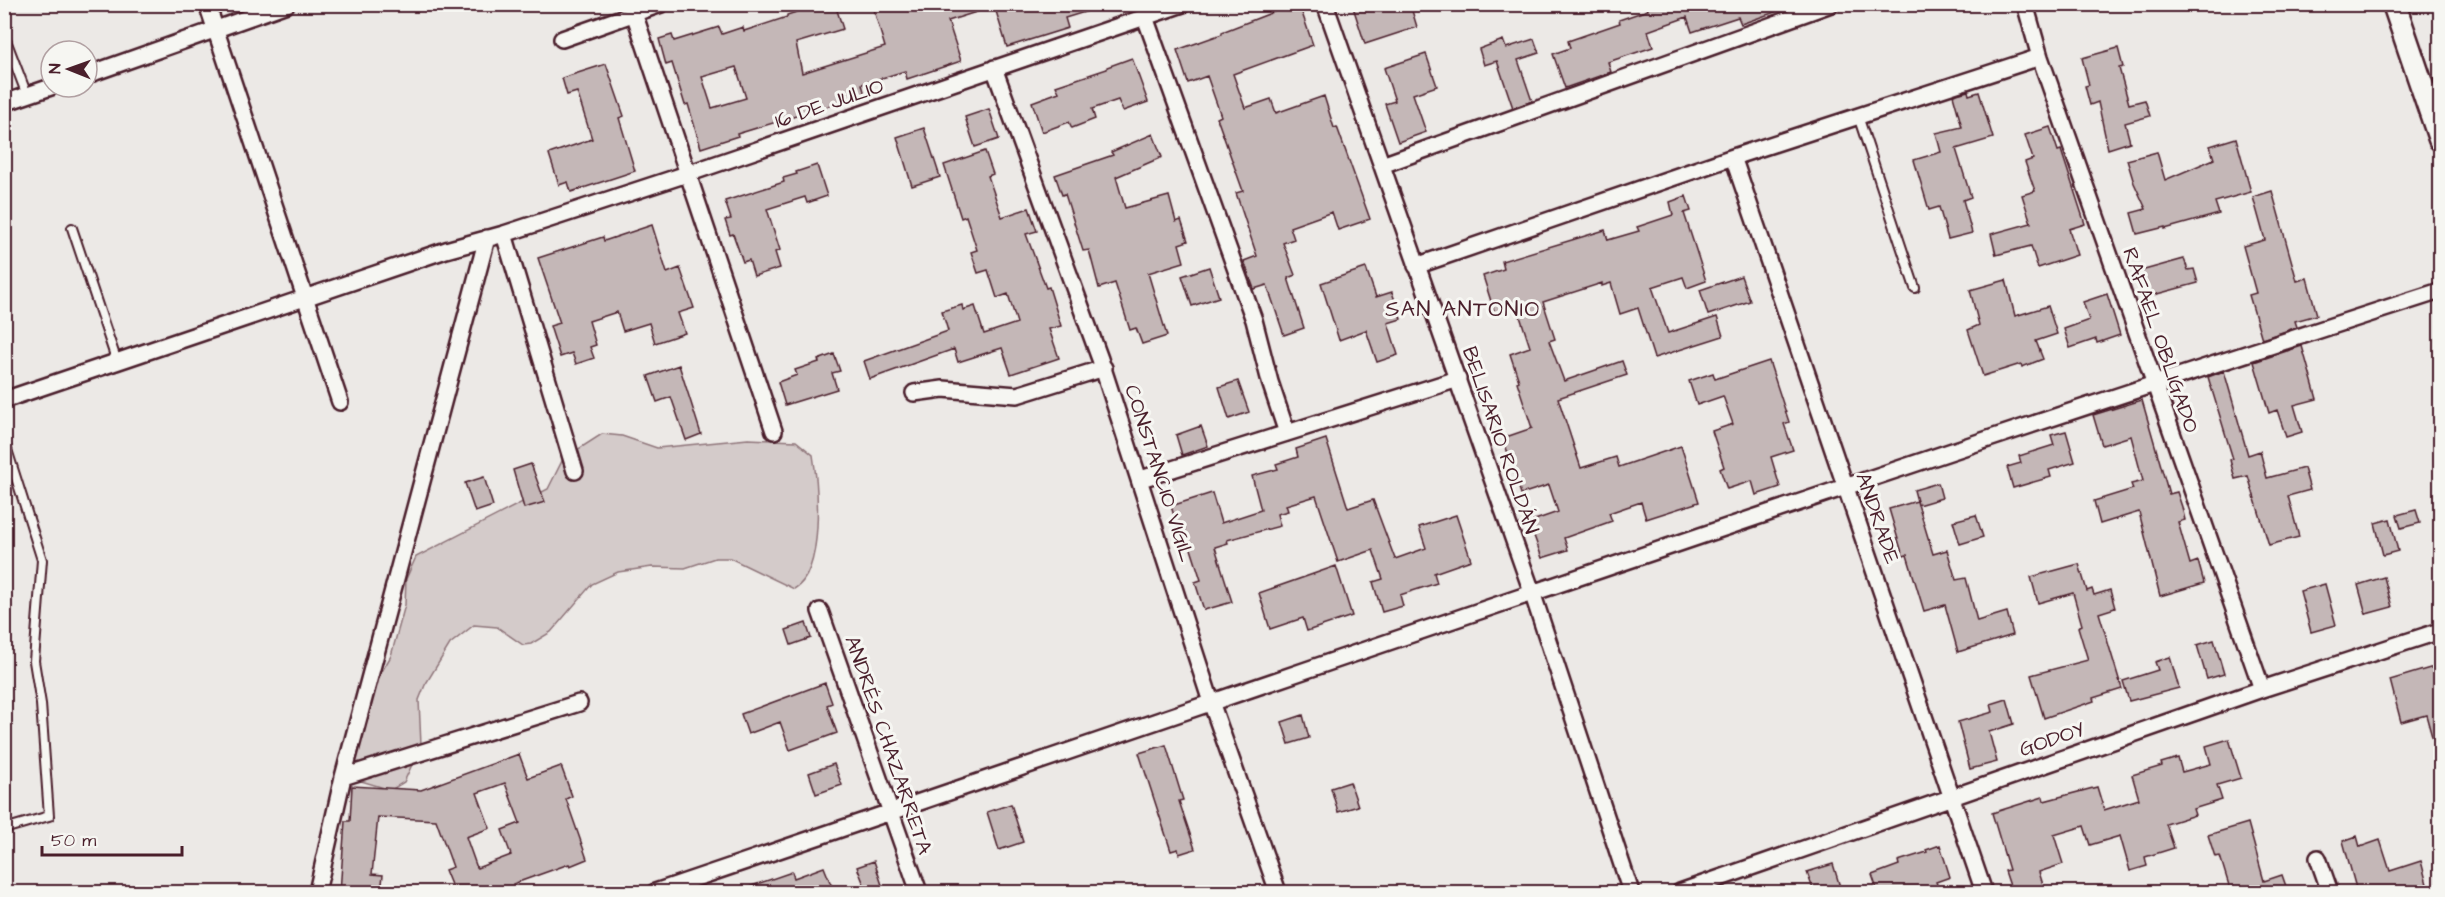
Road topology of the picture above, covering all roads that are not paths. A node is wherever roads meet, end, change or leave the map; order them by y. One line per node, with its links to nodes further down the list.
1 (207, 4): 11 (street)
2 (287, 4): 11 (street)
3 (661, 4): 9 (street)
4 (1183, 4): 10 (street, 16 DE JULIO)
5 (1325, 4): 23 (street, BELISARIO ROLDÁN)
6 (1830, 4): 23 (street)
7 (2025, 4): 14 (street, RAFAEL OBLIGADO)
8 (2394, 4): 21 (main road)
9 (632, 9): 13 (street); 24 (street)
10 (1145, 17): 15 (street, 16 DE JULIO); 40 (street)
11 (216, 30): 16 (street); 31 (street)
12 (4, 35): 18 (lane)
13 (562, 39)
14 (2040, 57): 20 (street); 35 (street, RAFAEL OBLIGADO)
15 (994, 68): 24 (street, 16 DE JULIO); 33 (street, CONSTANCIO VIGIL)
16 (99, 71)
17 (39, 91): 18 (street)
18 (27, 95): 19 (street)
19 (4, 103)
20 (1858, 116): 22 (street); 29 (lane)
21 (2440, 139)
22 (1733, 157): 28 (street); 44 (street, ANDRADE)
23 (1383, 165): 28 (street, BELISARIO ROLDÁN)
24 (687, 174): 26 (street, 16 DE JULIO); 39 (street)
25 (72, 228): 32 (lane)
26 (504, 234): 27 (street, 16 DE JULIO); 42 (street)
27 (487, 238): 31 (street, 16 DE JULIO); 51 (street)
28 (1416, 266): 34 (street, BELISARIO ROLDÁN)
29 (1915, 288)
30 (2440, 291): 35 (street)
31 (305, 298): 32 (street, 16 DE JULIO); 38 (street)
32 (117, 362): 37 (street, 16 DE JULIO)
33 (1104, 368): 36 (street); 43 (street, CONSTANCIO VIGIL)
34 (1458, 379): 40 (street); 45 (street, BELISARIO ROLDÁN)
35 (2154, 383): 44 (street); 48 (street, RAFAEL OBLIGADO)
36 (914, 393)
37 (4, 400)
38 (340, 402)
39 (774, 431)
40 (1287, 433): 43 (street)
41 (4, 440): 54 (lane)
42 (575, 471)
43 (1140, 479): 49 (street, CONSTANCIO VIGIL)
44 (1845, 489): 45 (street); 52 (street, ANDRADE)
45 (1532, 592): 49 (street); 60 (street, BELISARIO ROLDÁN)
46 (820, 611): 53 (street, ANDRÉS CHAZARRETA)
47 (2440, 631): 48 (street, GODOY)
48 (2262, 689): 52 (street, GODOY)
49 (1211, 702): 53 (street); 59 (street, CONSTANCIO VIGIL)
50 (579, 703): 51 (street)
51 (343, 777): 56 (street)
52 (1951, 797): 61 (street, GODOY); 62 (street, ANDRADE)
53 (891, 812): 57 (street); 58 (street, ANDRÉS CHAZARRETA)
54 (4, 829)
55 (2318, 858): 63 (street)
56 (317, 892)
57 (655, 892)
58 (919, 892)
59 (1278, 892)
60 (1630, 892)
61 (1680, 892)
62 (1984, 892)
63 (2330, 892)

